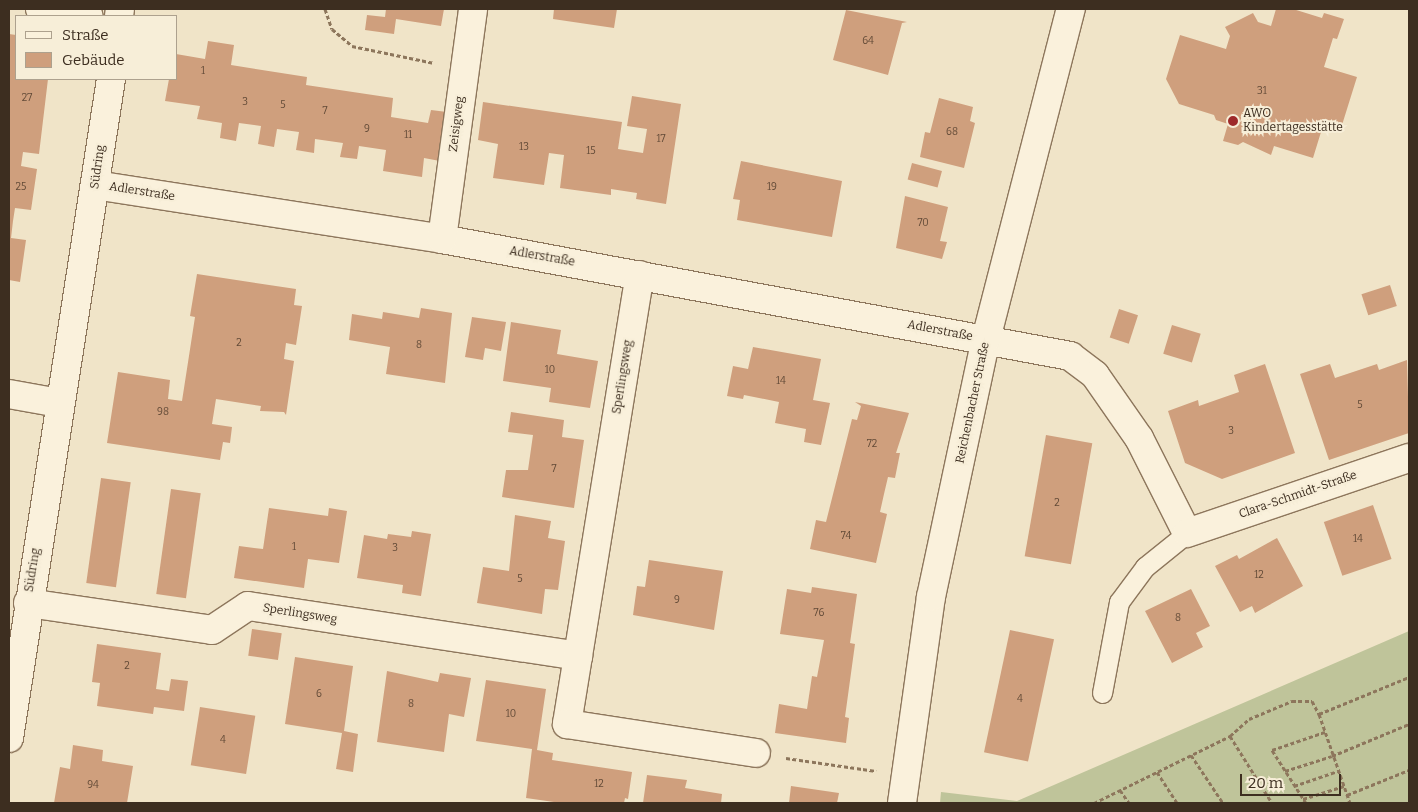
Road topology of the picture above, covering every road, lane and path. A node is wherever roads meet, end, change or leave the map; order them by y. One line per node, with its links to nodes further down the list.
1 (40, 9): 5 (street)
2 (325, 9): 6 (path)
3 (473, 9): 6 (street, Zeisigweg)
4 (1071, 9): 11 (street, Reichenbacher Straße)
5 (82, 15)
6 (464, 69): 9 (street, Zeisigweg)
7 (111, 80): 8 (street, Südring)
8 (95, 185): 9 (street, Adlerstraße); 13 (street, Südring)
9 (442, 239): 10 (street, Adlerstraße)
10 (640, 275): 11 (street, Adlerstraße); 17 (street, Sperlingsweg)
11 (986, 339): 15 (street); 33 (street, Reichenbacher Straße)
12 (9, 394): 13 (street)
13 (59, 403): 16 (street, Südring)
14 (1409, 458): 15 (street, Clara-Schmidt-Straße)
15 (1187, 533): 19 (lane, Clara-Schmidt-Straße)
16 (28, 603): 17 (street, Sperlingsweg); 20 (street, Südring)
17 (578, 656): 26 (street, Sperlingsweg)
18 (1409, 677): 21 (path)
19 (1102, 693)
20 (11, 703): 25 (street, Südring)
21 (1319, 714): 23 (path); 24 (path)
22 (1409, 724): 28 (path)
23 (1325, 732): 28 (path); 29 (path)
24 (1230, 736): 27 (path); 45 (path)
25 (9, 738)
26 (756, 753): 33 (path)
27 (1191, 755): 32 (path); 44 (path)
28 (1332, 756): 29 (path); 31 (path)
29 (1285, 770): 34 (path)
30 (1409, 770): 37 (path)
31 (1338, 771): 34 (path); 35 (path)
32 (1157, 772): 36 (path); 43 (path)
33 (906, 775): 40 (street, Reichenbacher Straße)
34 (1294, 786): 38 (path)
35 (1344, 786): 37 (path); 38 (path)
36 (1120, 790): 41 (path); 42 (path)
37 (1347, 795): 39 (path)
38 (1303, 799): 46 (path)
39 (1350, 802): 47 (path)
40 (902, 803)
41 (1094, 803)
42 (1129, 803)
43 (1177, 803)
44 (1223, 803)
45 (1272, 803)
46 (1306, 803)
47 (1345, 803)

